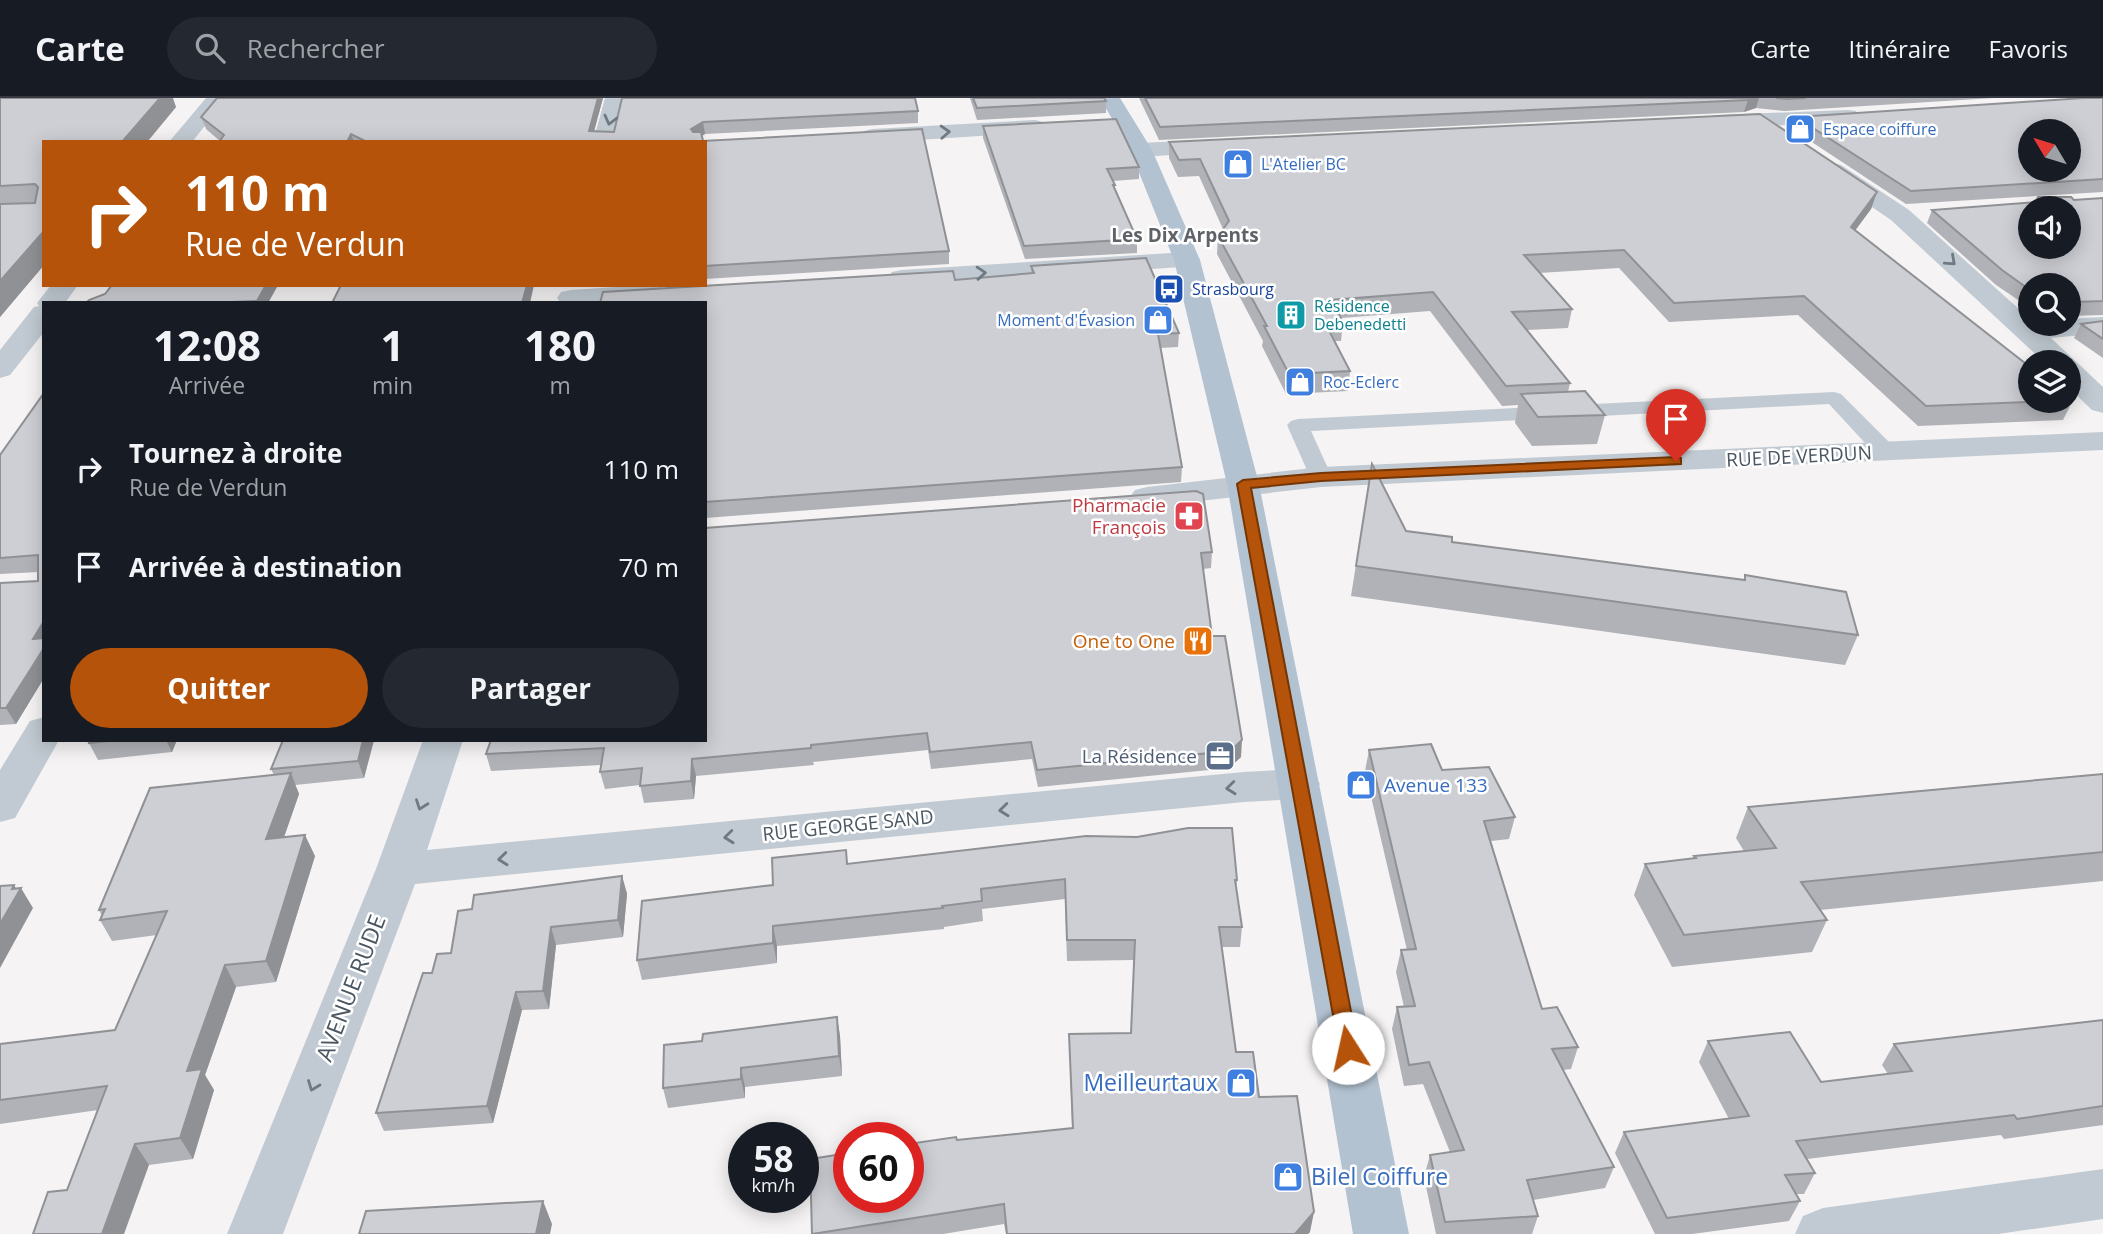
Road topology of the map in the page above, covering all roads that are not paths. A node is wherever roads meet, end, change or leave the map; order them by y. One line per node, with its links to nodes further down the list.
1 (217, 98): 12 (street)
2 (615, 98): 13 (street, one-way to 13)
3 (1110, 98): 11 (main road)
4 (1727, 98): 6 (street)
5 (1867, 115): 6 (street)
6 (1759, 121): 7 (street); 14 (street)
7 (1695, 123)
8 (1100, 124): 11 (street)
9 (1061, 126): 10 (street, one-way to 9)
10 (856, 136)
11 (1133, 136): 15 (street); 19 (main road)
12 (182, 140)
13 (604, 140)
14 (1791, 142)
15 (1240, 146)
16 (1814, 158): 18 (street)
17 (1932, 213): 18 (street)
18 (1900, 215): 26 (street, one-way to 26)
19 (1187, 260): 20 (street, one-way to 19); 37 (main road)
20 (870, 280)
21 (63, 287): 24 (street)
22 (676, 292): 23 (street)
23 (571, 295)
24 (53, 301)
25 (42, 316): 31 (street)
26 (2018, 320)
27 (2103, 325): 28 (street)
28 (2081, 327)
29 (2035, 336): 30 (street)
30 (2049, 350)
31 (0, 369)
32 (2081, 383): 33 (street)
33 (2103, 404)
34 (2103, 441): 35 (street, RUE DE VERDUN)
35 (1886, 452): 36 (street, RUE DE VERDUN); 36 (lane)
36 (1321, 477): 37 (street, RUE DE VERDUN)
37 (1243, 484): 38 (street, RUE DE VERDUN); 41 (main road)
38 (1112, 500)
39 (42, 734): 42 (street)
40 (442, 742): 43 (street, AVENUE RUDE, one-way to 43)
41 (1299, 784): 43 (street, RUE GEORGE SAND, one-way to 43); 46 (main road)
42 (0, 807)
43 (398, 869): 45 (street, AVENUE RUDE, one-way to 45)
44 (2103, 1194): 47 (street)
45 (255, 1234)
46 (1381, 1234)
47 (1823, 1234)

